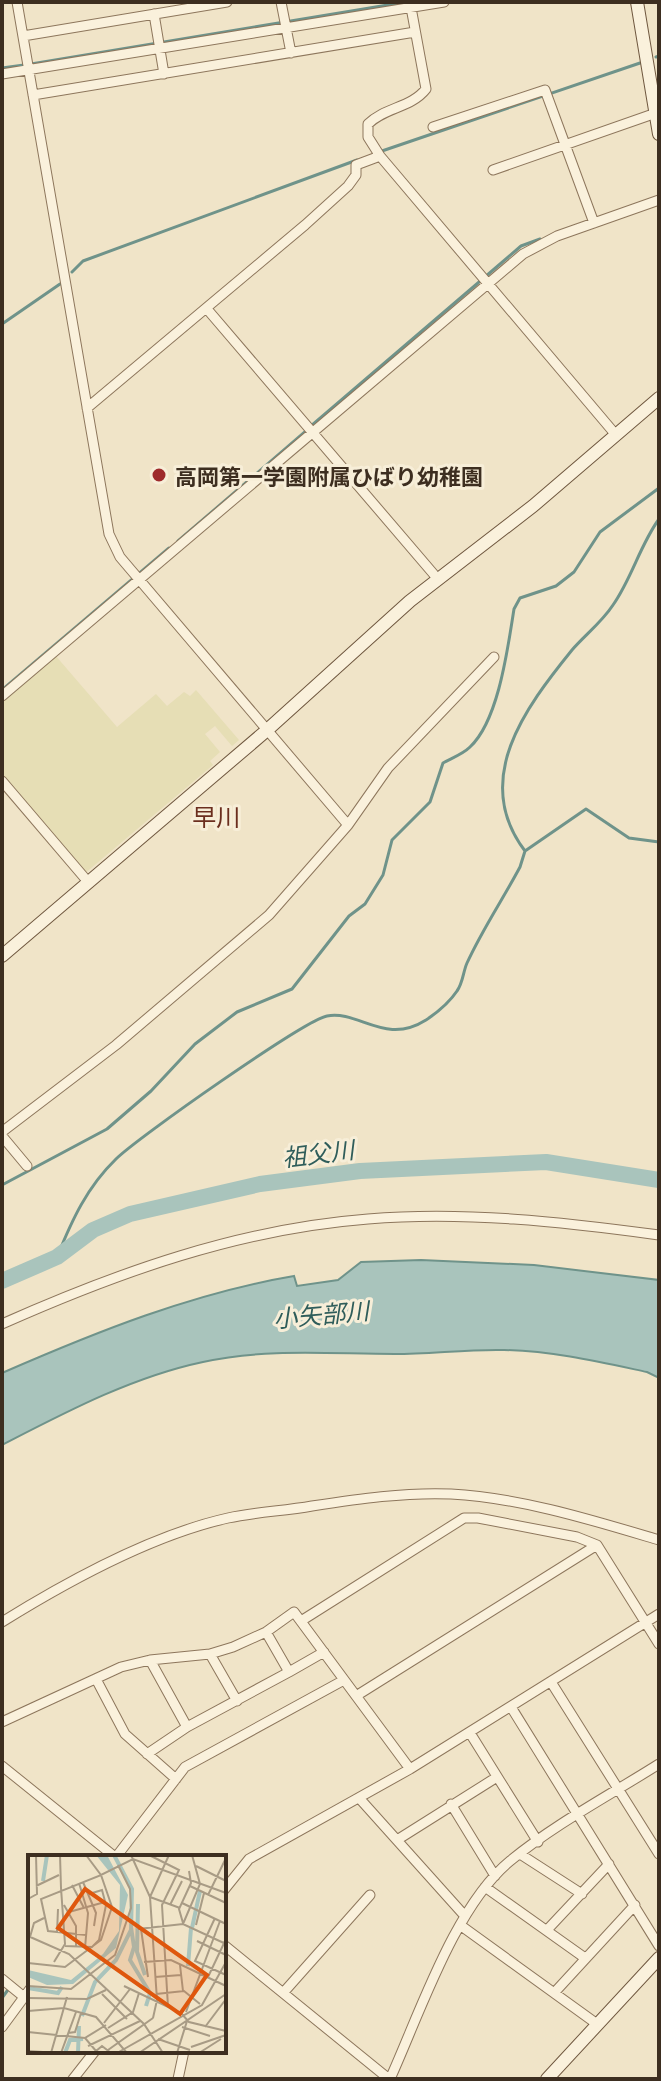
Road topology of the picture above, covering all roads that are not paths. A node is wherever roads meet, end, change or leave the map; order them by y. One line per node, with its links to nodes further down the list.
1 (17, 2): 10 (street)
2 (227, 2): 7 (street)
3 (281, 2): 8 (street)
4 (444, 2): 6 (street)
5 (637, 2): 17 (street)
6 (410, 5): 8 (street); 9 (street)
7 (154, 14): 10 (street); 11 (street)
8 (286, 27): 11 (street); 12 (street)
9 (415, 32): 12 (street); 21 (street)
10 (23, 36): 13 (street)
11 (159, 48): 13 (street); 15 (street)
12 (291, 53): 15 (street)
13 (28, 70): 14 (street); 16 (street)
14 (2, 74)
15 (164, 74): 16 (street)
16 (33, 95): 28 (street)
17 (656, 106): 19 (street); 20 (street)
18 (433, 127): 20 (street)
19 (659, 134)
20 (565, 145): 22 (street); 24 (street)
21 (377, 152): 25 (street); 26 (street)
22 (493, 170)
23 (659, 200): 24 (street)
24 (594, 223): 25 (street)
25 (485, 280): 29 (street); 30 (street)
26 (207, 309): 28 (street); 29 (street)
27 (659, 398): 30 (street)
28 (87, 408): 31 (street)
29 (310, 429): 31 (street); 32 (street)
30 (616, 435): 32 (street)
31 (136, 576): 34 (street); 35 (street)
32 (437, 578): 35 (street)
33 (494, 657): 37 (street)
34 (2, 696)
35 (266, 731): 37 (street); 38 (street)
36 (2, 781): 38 (street)
37 (348, 825): 40 (street)
38 (89, 883): 39 (street)
39 (2, 956)
40 (2, 1134): 41 (street)
41 (27, 1166)
42 (659, 1235): 43 (street)
43 (2, 1324)
44 (659, 1540): 48 (street)
45 (597, 1545): 47 (street); 49 (street); 59 (street)
46 (659, 1614): 49 (street)
47 (301, 1621): 50 (street); 52 (street)
48 (2, 1622)
49 (645, 1622): 51 (street); 58 (street)
50 (266, 1632): 53 (street); 55 (street)
51 (659, 1644)
52 (324, 1652): 55 (street); 57 (street)
53 (210, 1654): 54 (street); 60 (street)
54 (150, 1660): 56 (street); 63 (street)
55 (289, 1672): 60 (street)
56 (96, 1679): 62 (street); 65 (street)
57 (344, 1680): 59 (street); 70 (street)
58 (551, 1682): 61 (street); 71 (street)
59 (356, 1696): 68 (street)
60 (237, 1701): 63 (street)
61 (511, 1707): 64 (street); 74 (street)
62 (2, 1722)
63 (187, 1727): 65 (street)
64 (470, 1733): 68 (street); 69 (street)
65 (147, 1754): 70 (street)
66 (659, 1764): 71 (street)
67 (2, 1766): 79 (street)
68 (410, 1769): 72 (street)
69 (497, 1777): 73 (street); 76 (street)
70 (176, 1779): 80 (street)
71 (618, 1790): 74 (street); 78 (street)
72 (360, 1799): 75 (street); 84 (street)
73 (451, 1804): 75 (street); 82 (street)
74 (579, 1815): 76 (street); 81 (street)
75 (397, 1840): 88 (street)
76 (538, 1842): 77 (street)
77 (520, 1854): 82 (street); 85 (street)
78 (659, 1854)
79 (113, 1855)
80 (117, 1855)
81 (609, 1864): 85 (street); 87 (street)
82 (495, 1876): 83 (street)
83 (485, 1887): 88 (street); 89 (street)
84 (226, 1888)
85 (582, 1894): 89 (street)
86 (370, 1895): 96 (street)
87 (635, 1905): 90 (street); 92 (street)
88 (462, 1920): 97 (street); 104 (street)
89 (547, 1930): 92 (street)
90 (659, 1946)
91 (226, 1947): 96 (street)
92 (585, 1958): 97 (street)
93 (659, 1958): 98 (street)
94 (2, 1979): 95 (street)
95 (27, 1993): 99 (street)
96 (283, 1993): 104 (street)
97 (554, 1993): 98 (street)
98 (597, 2024): 105 (street)
99 (2, 2027)
100 (93, 2053): 102 (street)
101 (184, 2053): 103 (street)
102 (73, 2079)
103 (178, 2079)
104 (389, 2079)
105 (547, 2079)

